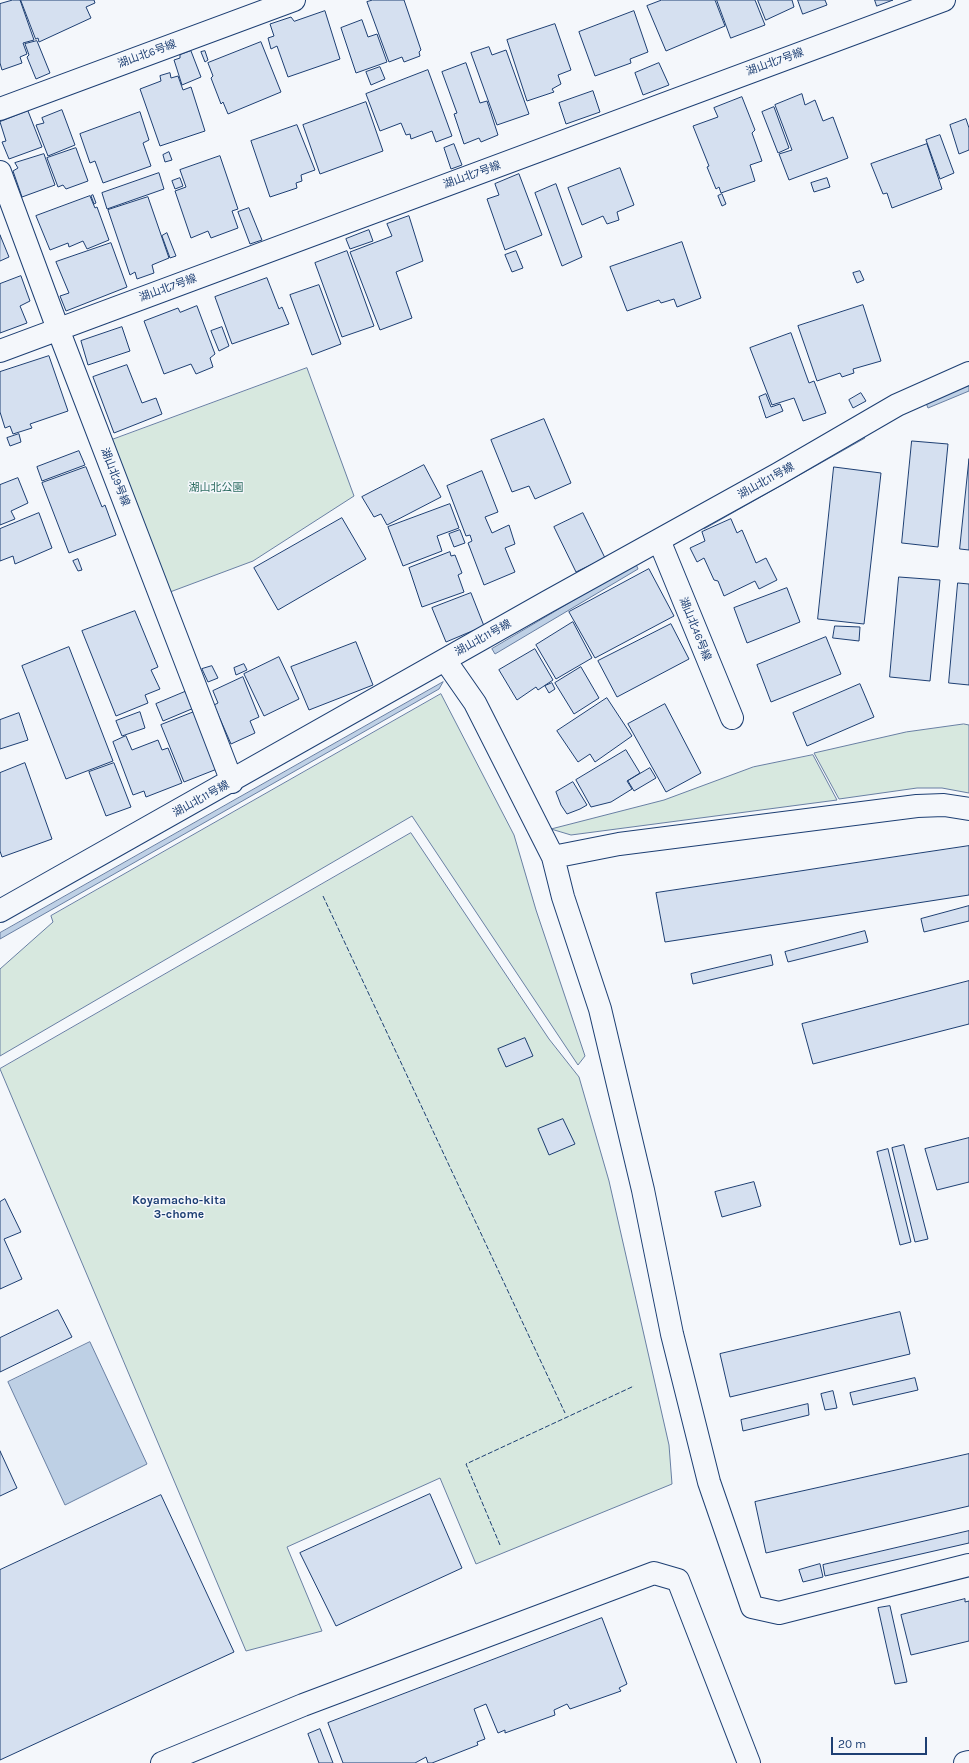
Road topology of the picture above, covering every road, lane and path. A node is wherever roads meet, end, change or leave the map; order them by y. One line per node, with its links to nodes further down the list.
1 (294, 0): 3 (street, 湖山北6号線)
2 (944, 0): 5 (street, 湖山北7号線)
3 (0, 109)
4 (0, 172): 5 (street, 湖山北9号線)
5 (58, 329): 6 (street, 湖山北7号線); 11 (street, 湖山北9号線)
6 (0, 350)
7 (969, 373): 8 (street, 湖山北11号線)
8 (659, 540): 9 (street, 湖山北11号線); 10 (street, 湖山北46号線)
9 (445, 660): 11 (street, 湖山北11号線); 13 (street)
10 (732, 718)
11 (232, 782): 14 (street, 湖山北11号線)
12 (969, 809): 13 (street)
13 (553, 857): 15 (street)
14 (0, 911)
15 (969, 1565)
16 (969, 1762): 19 (street)
17 (162, 1763): 18 (street)
18 (749, 1763)
19 (965, 1763)

